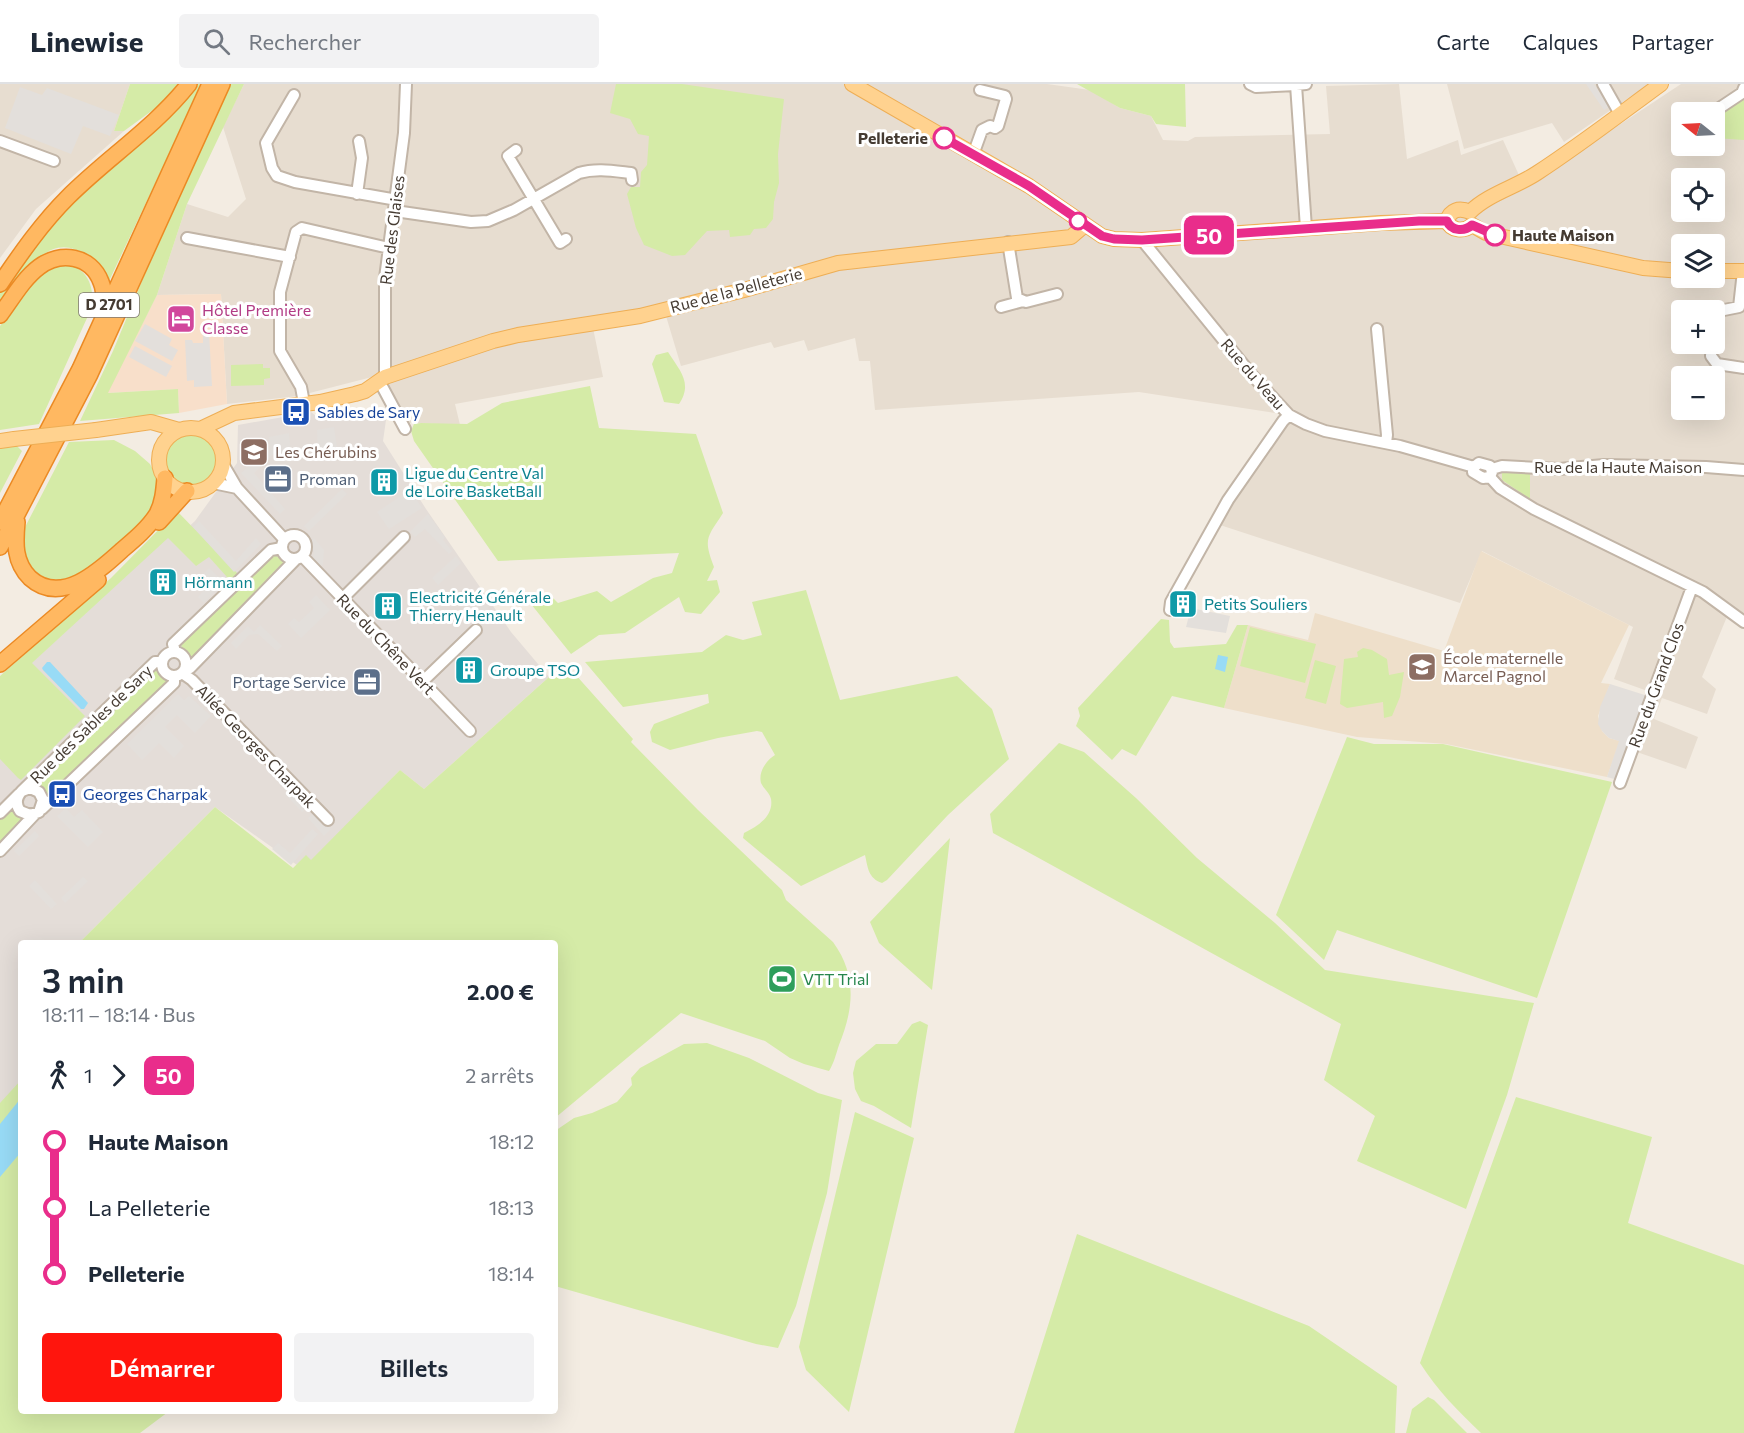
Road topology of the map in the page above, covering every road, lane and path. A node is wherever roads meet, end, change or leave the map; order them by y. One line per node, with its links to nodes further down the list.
1 (189, 84): 36 (highway)
2 (210, 84): 42 (highway, D 2701)
3 (222, 84): 65 (highway, D 2701)
4 (406, 84): 23 (street, Rue des Glaises)
5 (852, 84): 18 (main road)
6 (1250, 84): 9 (street)
7 (1603, 84): 14 (street)
8 (1661, 84): 14 (main road)
9 (1301, 85): 26 (street)
10 (1744, 88): 13 (street)
11 (980, 90): 18 (street)
12 (294, 95): 21 (street)
13 (1725, 104)
14 (1620, 114): 24 (main road)
15 (0, 141): 19 (street)
16 (359, 141): 21 (street)
17 (516, 150): 22 (street)
18 (973, 155): 25 (main road)
19 (54, 161)
20 (632, 180): 22 (street)
21 (357, 194): 23 (street)
22 (532, 198): 23 (street); 28 (street)
23 (396, 205): 31 (street, Rue des Glaises)
24 (1471, 219): 26 (main road); 33 (main road)
25 (1085, 225): 29 (main road); 30 (main road, Rue de la Pelleterie)
26 (1306, 228): 29 (main road)
27 (187, 238): 32 (street)
28 (566, 239)
29 (1142, 240): 49 (street, Rue du Veau)
30 (1008, 243): 38 (street); 46 (main road, Rue de la Pelleterie)
31 (389, 248): 32 (street); 46 (street, Rue des Glaises)
32 (290, 257): 47 (street)
33 (1671, 270)
34 (1725, 271): 35 (main road)
35 (1744, 271): 40 (street)
36 (0, 284)
37 (1057, 294): 38 (street)
38 (1023, 301): 39 (street)
39 (1001, 307)
40 (1725, 309)
41 (0, 315): 42 (highway)
42 (104, 315): 66 (highway, D 2701)
43 (1377, 329): 56 (street)
44 (1711, 354): 45 (street)
45 (1744, 368)
46 (386, 381): 47 (main road, Rue de la Pelleterie); 52 (street)
47 (304, 403): 48 (main road, Rue de la Pelleterie)
48 (234, 413): 51 (main road, Rue de la Pelleterie); 55 (main road)
49 (1289, 415): 56 (street, Rue du Veau); 73 (street)
50 (141, 423): 53 (main road); 54 (main road, bridge); 57 (main road)
51 (200, 429): 53 (main road); 55 (main road)
52 (405, 429)
53 (179, 430): 57 (main road)
54 (7, 440)
55 (217, 441): 58 (main road)
56 (1386, 443): 60 (street, Rue du Veau)
57 (163, 445): 61 (main road)
58 (223, 465): 62 (main road); 63 (street)
59 (1744, 470): 60 (street, Rue de la Haute Maison)
60 (1491, 473): 71 (street, Rue du Veau)
61 (165, 478): 64 (main road); 65 (highway)
62 (213, 483): 63 (street); 64 (main road)
63 (237, 488): 68 (street)
64 (187, 491): 78 (highway)
65 (18, 513): 69 (highway, D 2701)
66 (0, 522)
67 (404, 537): 72 (street)
68 (283, 544): 70 (street); 70 (street); 76 (street)
69 (0, 547)
70 (298, 558): 72 (street, Rue du Chêne Vert); 79 (street, Rue des Sables de Sary)
71 (1692, 587): 74 (street, Rue du Veau); 82 (street, Rue du Grand Clos)
72 (342, 598): 80 (street, Rue du Chêne Vert)
73 (1170, 610)
74 (1744, 622)
75 (476, 630): 80 (street)
76 (175, 652): 77 (street); 79 (street)
77 (161, 662): 79 (street); 83 (street, Rue des Sables de Sary)
78 (0, 664)
79 (181, 672): 85 (street, Rue des Sables de Sary); 86 (street, Allée Georges Charpak)
80 (422, 682): 81 (street, Rue du Chêne Vert)
81 (470, 731)
82 (1620, 783)
83 (20, 792): 84 (street, Rue des Sables de Sary); 85 (street); 85 (street)
84 (0, 813)
85 (36, 813): 87 (street, Rue des Sables de Sary)
86 (328, 820)
87 (0, 851)

